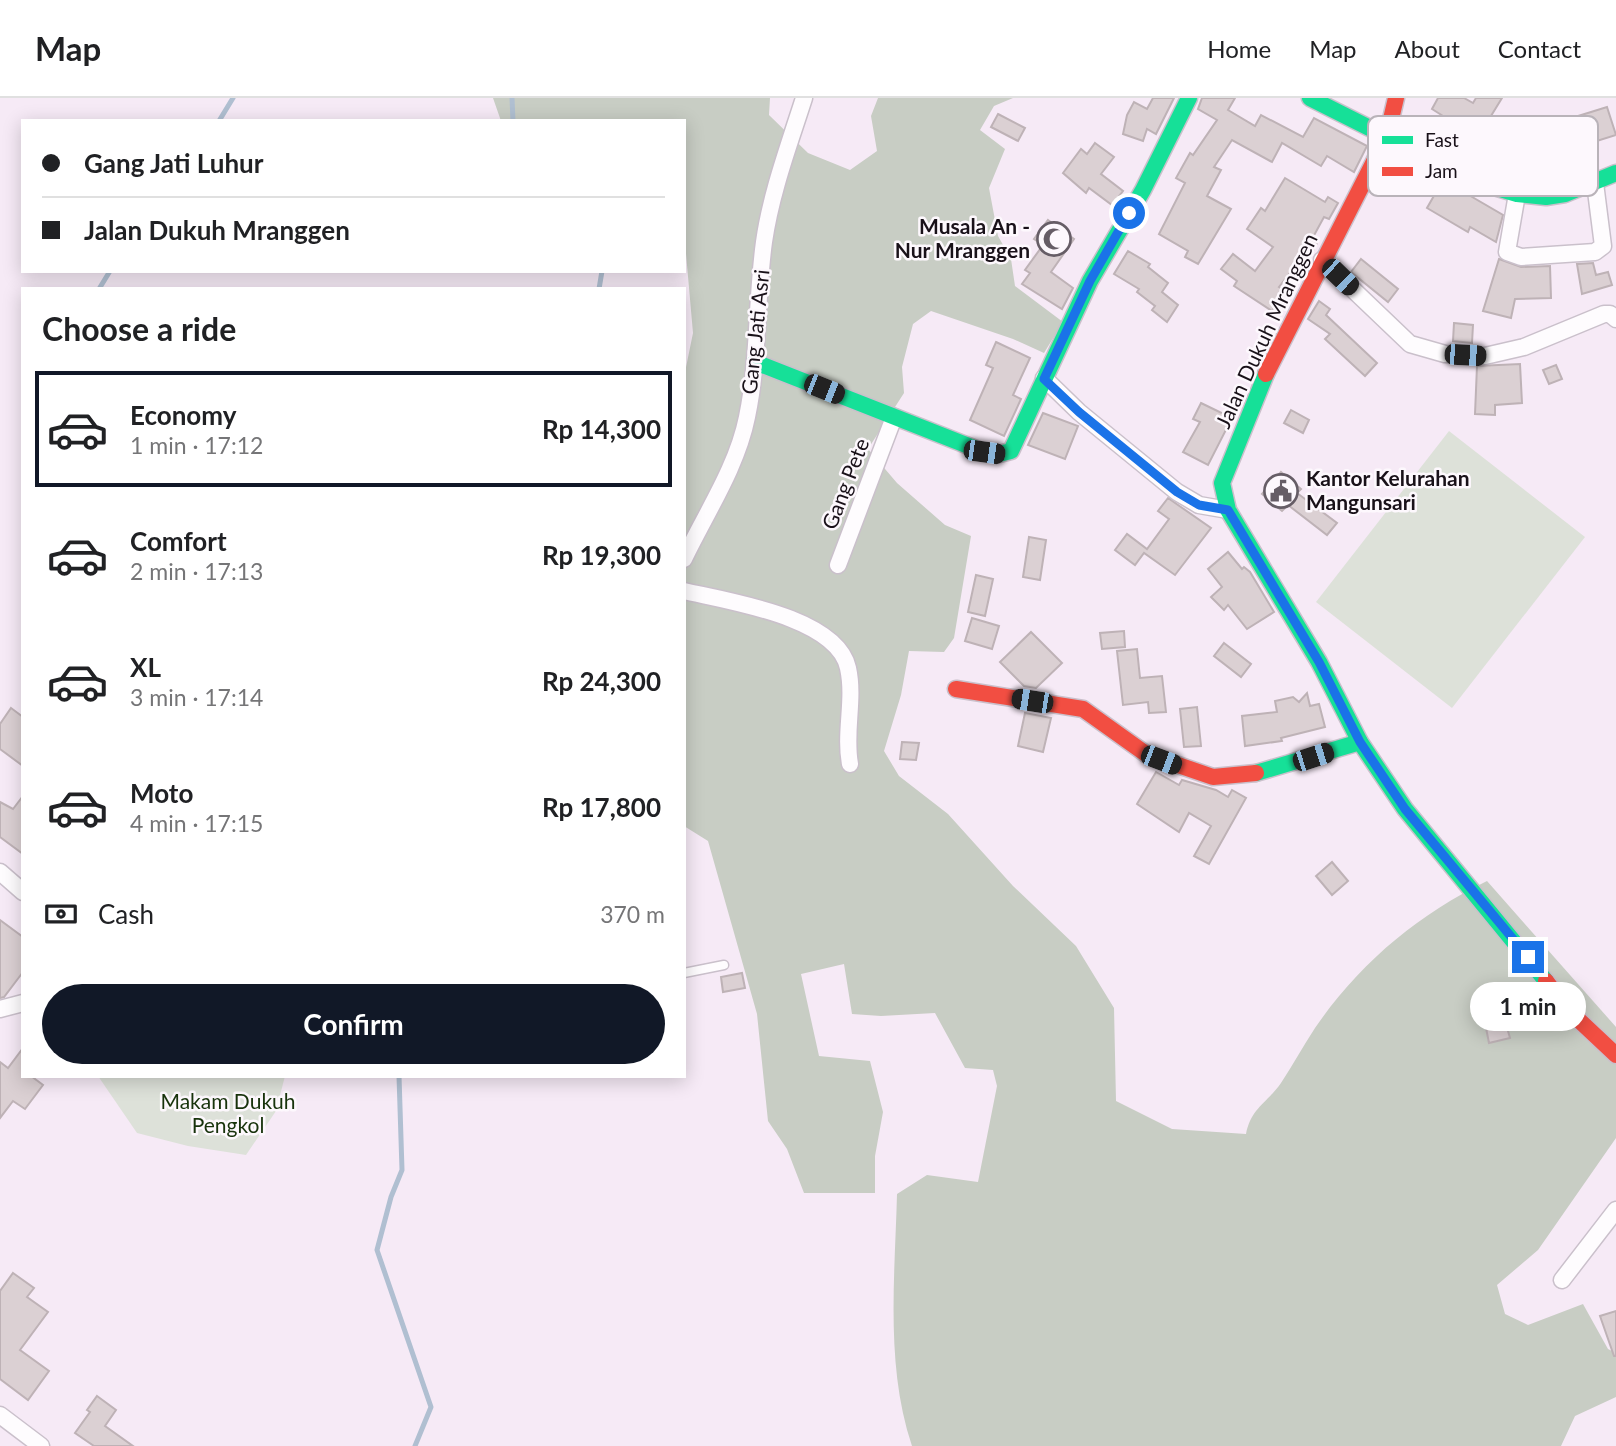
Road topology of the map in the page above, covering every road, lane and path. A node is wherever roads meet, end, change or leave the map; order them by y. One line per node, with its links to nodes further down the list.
1 (804, 98): 14 (street, Gang Jati Asri)
2 (1189, 98): 15 (street)
3 (1310, 98): 6 (street)
4 (1396, 98): 5 (street, Jalan Dukuh Mranggen)
5 (1392, 116)
6 (1368, 126)
7 (1368, 172): 12 (street, Jalan Dukuh Mranggen)
8 (1616, 173): 9 (street)
9 (1598, 182)
10 (1517, 196): 11 (street)
11 (1596, 196)
12 (1322, 260): 13 (street); 17 (street, Jalan Dukuh Mranggen)
13 (1616, 320)
14 (755, 362): 16 (street); 18 (street, Gang Jati Asri)
15 (1044, 379): 16 (street); 17 (street)
16 (894, 417): 19 (street, Gang Pete)
17 (1228, 510): 22 (street, Jalan Dukuh Mranggen)
18 (686, 555)
19 (838, 565)
20 (686, 591): 23 (street)
21 (956, 689): 22 (street)
22 (1360, 742): 30 (street, Jalan Dukuh Mranggen)
23 (850, 764)
24 (0, 872): 25 (street)
25 (21, 890)
26 (724, 965): 27 (lane)
27 (686, 972)
28 (21, 1004): 29 (street)
29 (0, 1009)
30 (1616, 1055)
31 (1616, 1210): 32 (street)
32 (1562, 1280)
33 (0, 1415): 34 (street)
34 (41, 1446)

